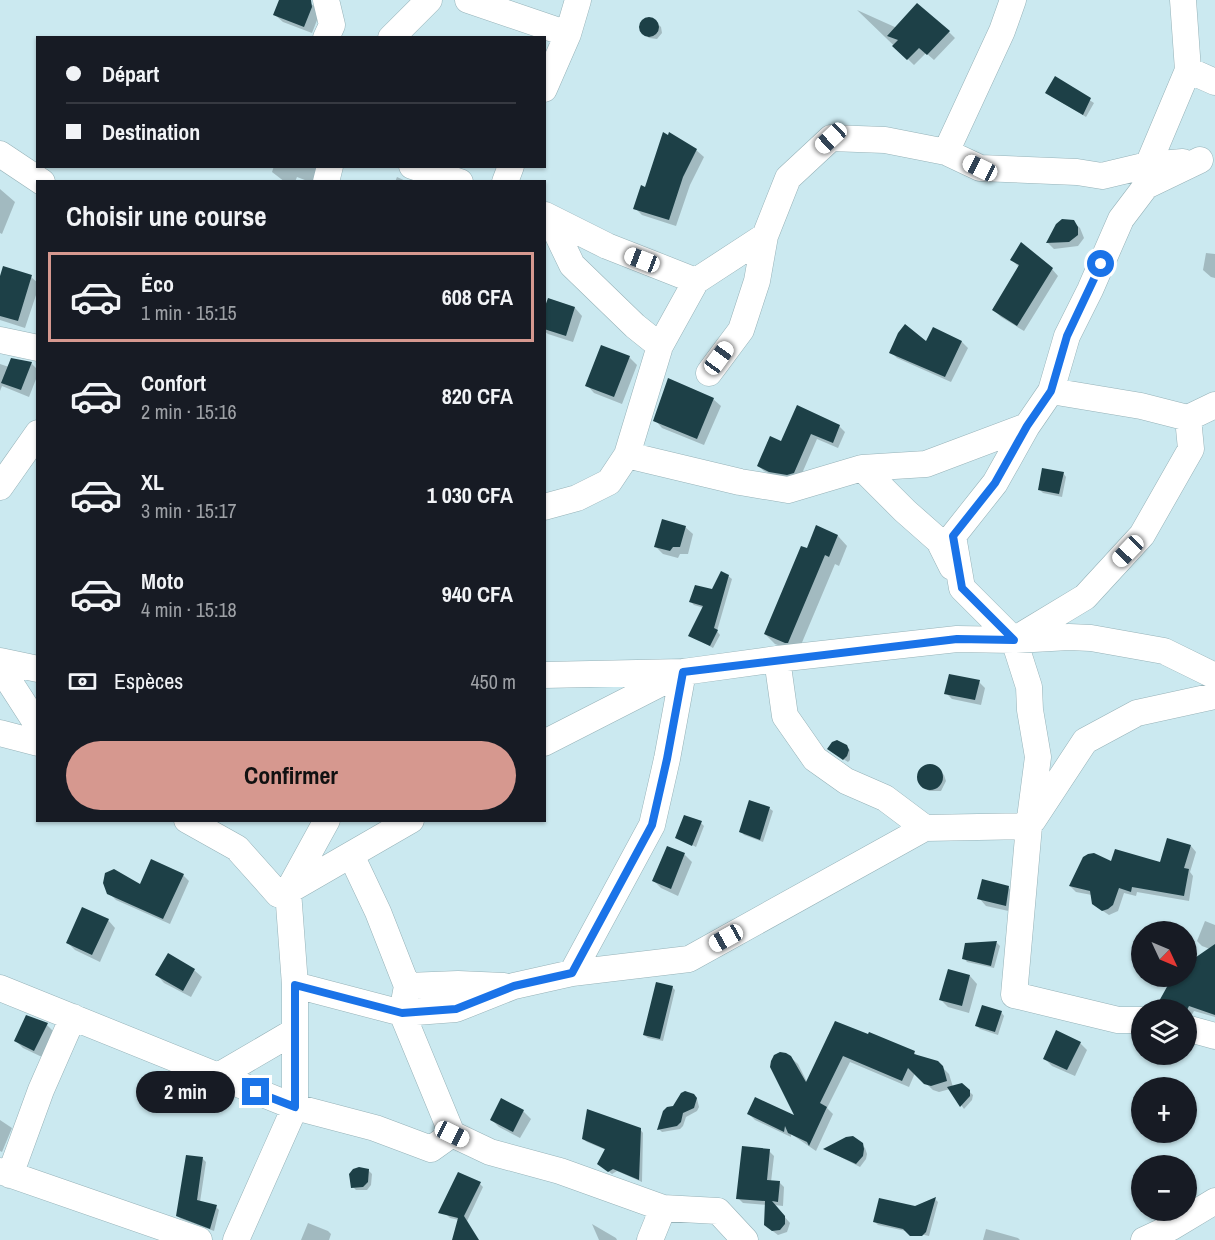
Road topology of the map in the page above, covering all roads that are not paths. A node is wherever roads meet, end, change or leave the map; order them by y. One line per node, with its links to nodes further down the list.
1 (326, 0): 8 (street)
2 (429, 0): 9 (street)
3 (468, 0): 7 (street)
4 (578, 0): 7 (street)
5 (1013, 0): 13 (street)
6 (1183, 0): 10 (street)
7 (568, 34): 12 (street)
8 (327, 36)
9 (393, 36)
10 (1188, 70): 11 (street); 17 (street)
11 (1215, 82)
12 (546, 84)
13 (946, 152): 17 (street); 21 (street)
14 (0, 154): 18 (street)
15 (1208, 157): 17 (street)
16 (418, 168): 19 (street)
17 (1147, 175): 27 (street)
18 (39, 180)
19 (454, 180)
20 (547, 216): 22 (street); 24 (street)
21 (765, 236): 22 (street); 26 (street)
22 (696, 281): 24 (street)
23 (0, 340): 25 (street)
24 (660, 346): 32 (street)
25 (36, 348)
26 (708, 373)
27 (1051, 391): 29 (street); 30 (street)
28 (1215, 405): 29 (street)
29 (1188, 417): 37 (street)
30 (1027, 426): 33 (street); 36 (street)
31 (36, 436): 34 (street)
32 (627, 455): 33 (street); 35 (street)
33 (862, 468): 36 (street)
34 (0, 487)
35 (546, 506)
36 (962, 588): 37 (street)
37 (1014, 640): 38 (street); 44 (street); 53 (street)
38 (777, 659): 42 (street); 54 (street)
39 (0, 661): 41 (street)
40 (0, 667): 46 (street)
41 (36, 669)
42 (683, 672): 43 (street); 48 (street); 57 (street)
43 (546, 675)
44 (1215, 676)
45 (1215, 696): 53 (street)
46 (36, 723)
47 (0, 733): 49 (street)
48 (546, 741)
49 (36, 742)
50 (191, 822): 56 (street)
51 (326, 822): 56 (street)
52 (397, 825): 55 (street)
53 (1029, 826): 54 (street); 64 (street)
54 (925, 828): 57 (street)
55 (351, 855): 56 (street); 59 (street)
56 (288, 891): 58 (street)
57 (572, 973): 60 (street)
58 (295, 985): 62 (street); 65 (street)
59 (407, 986): 60 (street); 62 (street)
60 (514, 986): 62 (street)
61 (0, 988): 63 (street)
62 (402, 1013): 70 (street)
63 (73, 1017): 68 (street); 71 (street)
64 (1131, 1020)
65 (295, 1031): 68 (street); 69 (street)
66 (1197, 1031): 67 (street)
67 (1215, 1036)
68 (218, 1076): 69 (street)
69 (295, 1107): 70 (street); 75 (street)
70 (452, 1134): 73 (street)
71 (5, 1173): 74 (street)
72 (1215, 1201): 78 (street)
73 (663, 1208): 76 (street); 77 (street)
74 (199, 1240)
75 (236, 1240)
76 (650, 1240)
77 (745, 1240)
78 (1144, 1240)

